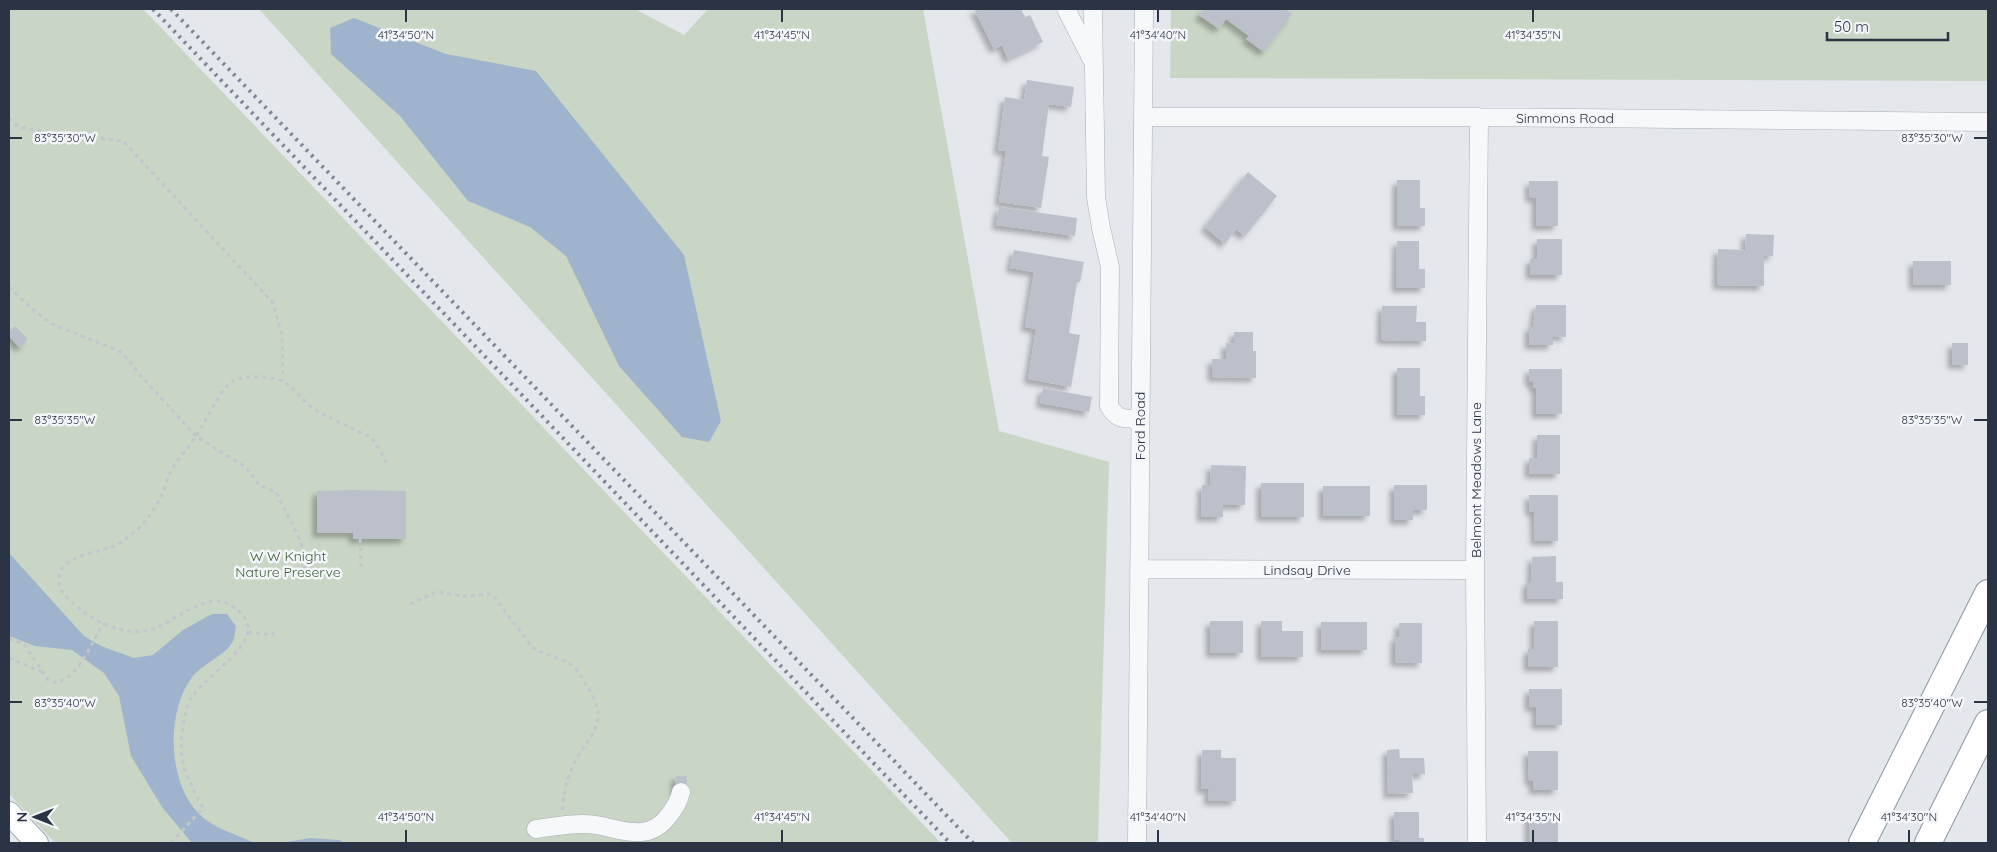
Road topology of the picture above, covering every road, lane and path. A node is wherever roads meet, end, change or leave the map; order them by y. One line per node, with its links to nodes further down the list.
1 (1066, 9): 4 (street)
2 (1093, 9): 4 (street)
3 (1144, 9): 5 (street, Ford Road)
4 (1094, 62): 11 (street)
5 (1143, 117): 6 (street, Simmons Road); 11 (street, Ford Road)
6 (1479, 117): 8 (street, Simmons Road); 17 (street, Belmont Meadows Lane)
7 (9, 118): 10 (path)
8 (1988, 122)
9 (9, 287): 12 (path)
10 (282, 381): 12 (path); 13 (path)
11 (1140, 419): 16 (street, Ford Road)
12 (196, 436): 18 (path); 21 (path)
13 (388, 467)
14 (360, 539): 15 (path)
15 (361, 569)
16 (1139, 569): 17 (street, Lindsay Drive); 34 (street, Ford Road)
17 (1475, 570): 35 (street, Belmont Meadows Lane)
18 (306, 583)
19 (1988, 594): 36 (highway)
20 (410, 604): 30 (path)
21 (103, 623): 23 (path); 26 (path)
22 (273, 629): 23 (path)
23 (248, 632): 33 (path)
24 (9, 638): 26 (path)
25 (9, 658): 26 (path)
26 (42, 672)
27 (1988, 723): 37 (highway)
28 (682, 792): 30 (street)
29 (9, 813): 32 (main road)
30 (565, 825): 31 (street)
31 (536, 829)
32 (37, 843)
33 (171, 843)
34 (1137, 843)
35 (1477, 843)
36 (1862, 843)
37 (1928, 843)

